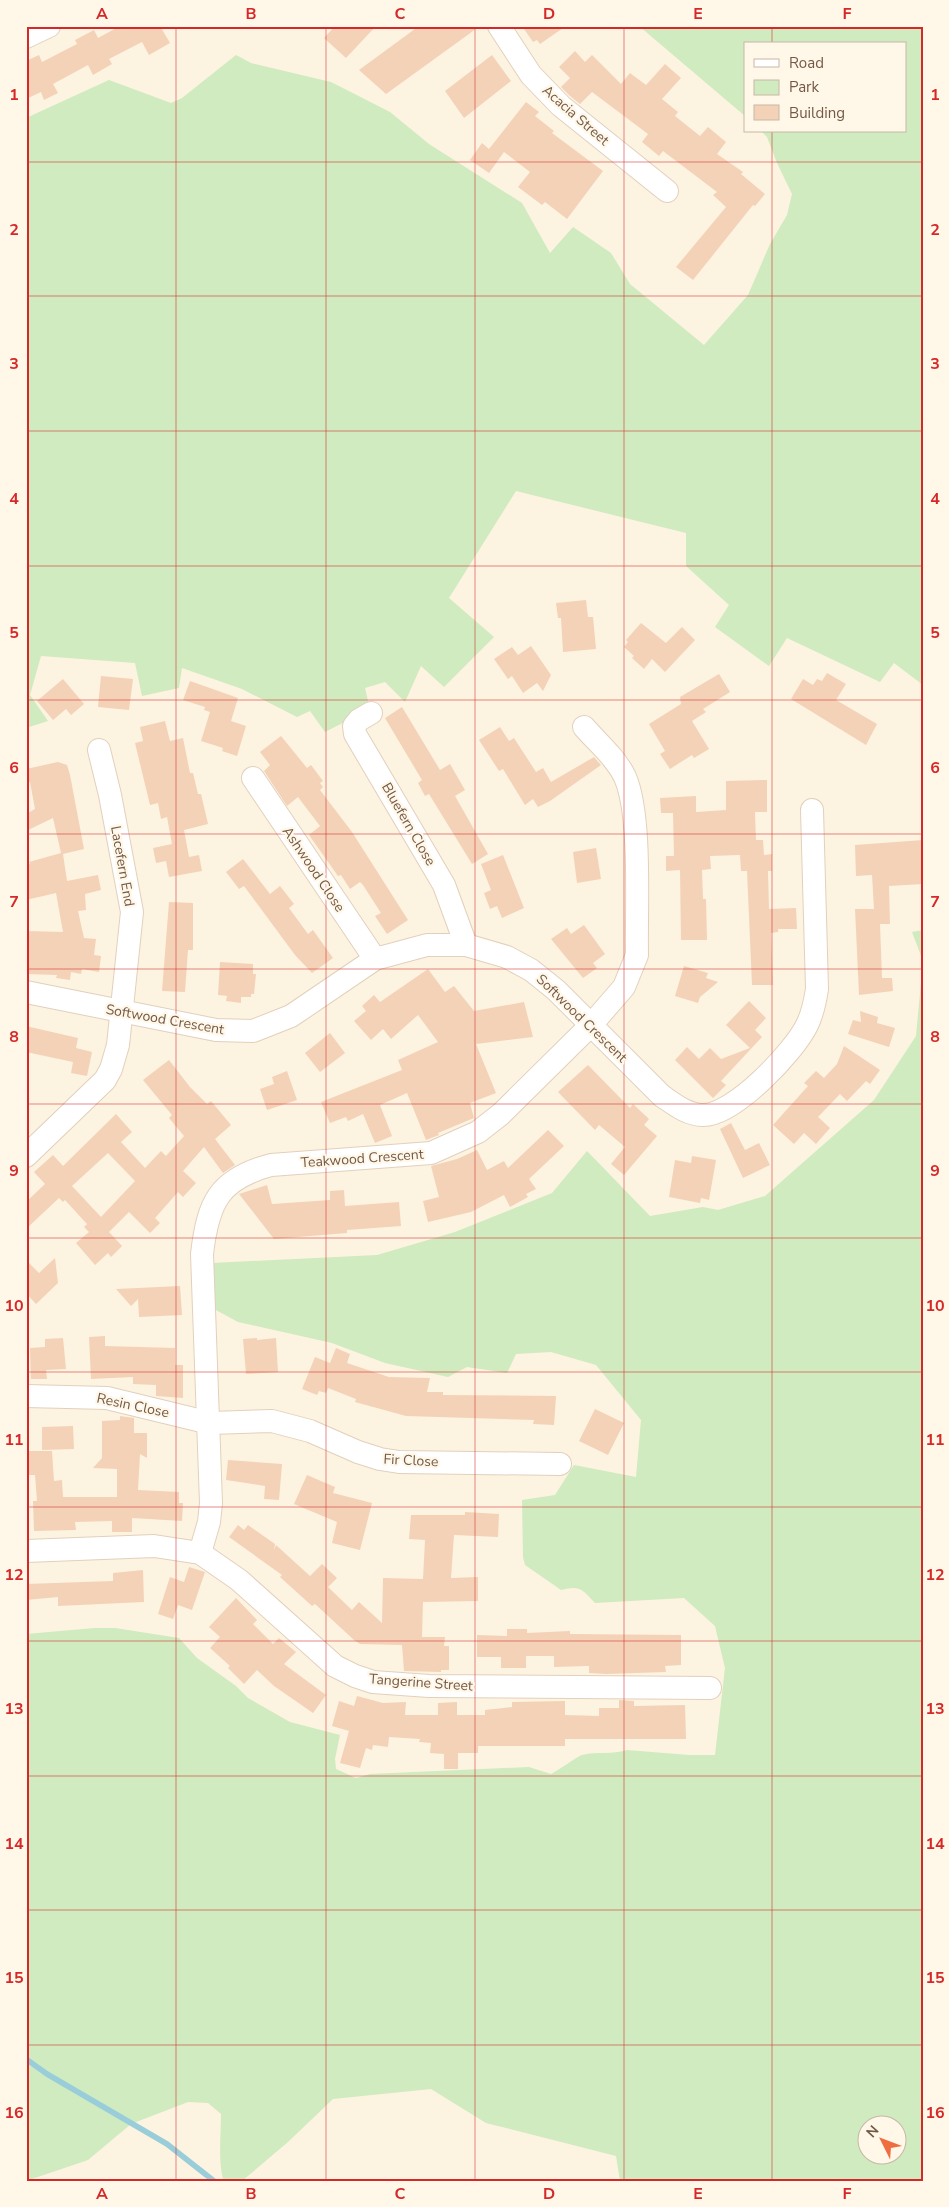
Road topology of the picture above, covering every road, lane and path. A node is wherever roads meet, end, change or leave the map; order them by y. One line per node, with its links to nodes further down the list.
1 (49, 26): 3 (street)
2 (499, 26): 4 (street, Acacia Street)
3 (26, 38)
4 (666, 191)
5 (371, 713): 10 (street, Bluefern Close)
6 (584, 727): 14 (street, Teakwood Crescent)
7 (99, 750): 13 (street, Lacefern End)
8 (253, 778): 11 (street, Ashwood Close)
9 (812, 810): 14 (street, Softwood Crescent)
10 (466, 945): 11 (street, Softwood Crescent); 14 (street, Softwood Crescent)
11 (375, 959): 13 (street, Softwood Crescent)
12 (26, 992): 13 (street, Softwood Crescent)
13 (123, 1012): 15 (street, Lacefern End)
14 (590, 1025): 17 (street, Teakwood Crescent)
15 (26, 1156)
16 (26, 1396): 17 (street, Resin Close)
17 (210, 1422): 18 (street, Fir Close); 20 (street, Teakwood Crescent)
18 (560, 1464)
19 (26, 1551): 20 (street, Tangerine Street)
20 (200, 1553): 21 (street, Tangerine Street)
21 (710, 1688)

